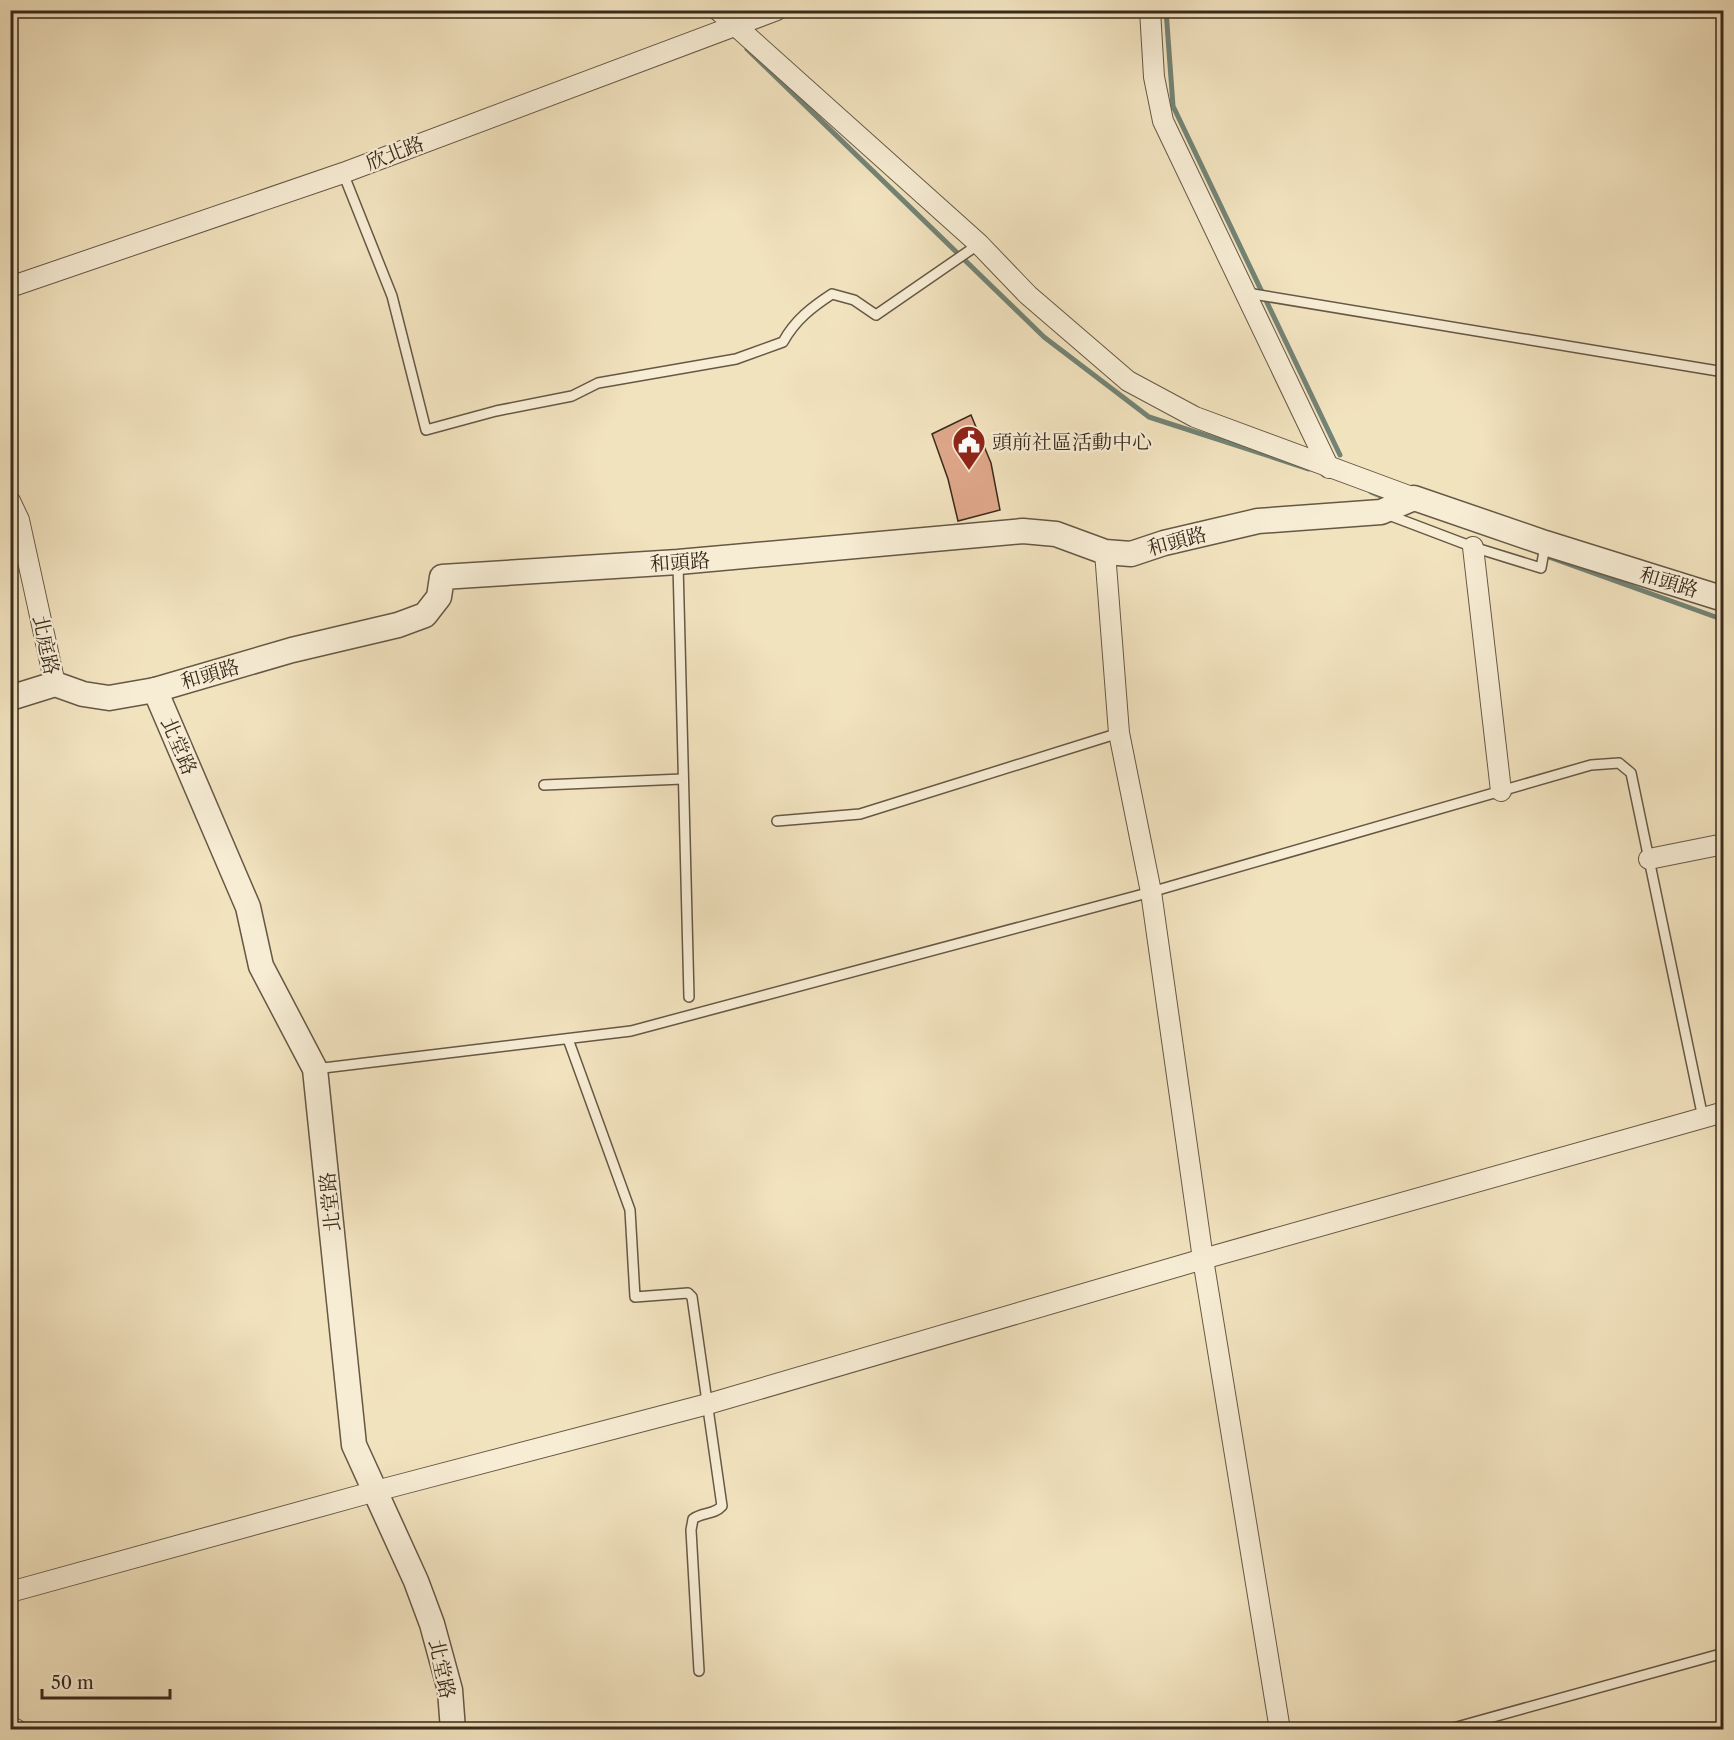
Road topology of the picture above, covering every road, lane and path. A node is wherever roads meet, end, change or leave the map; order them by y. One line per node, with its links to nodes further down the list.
1 (718, 10): 4 (street)
2 (777, 10): 4 (street, 欣北路)
3 (1150, 10): 8 (street)
4 (734, 26): 5 (street, 欣北路); 6 (street)
5 (343, 173): 6 (lane); 7 (street, 欣北路)
6 (979, 244): 10 (street)
7 (10, 287)
8 (1244, 292): 9 (lane); 10 (street)
9 (1724, 372)
10 (1329, 468): 11 (street)
11 (1414, 498): 13 (street, 和頭路); 14 (street, 和頭路)
12 (10, 501): 19 (street, 北庭路)
13 (1381, 512): 15 (lane, 和頭路); 16 (street, 和頭路)
14 (1545, 543): 15 (lane, 和頭路); 18 (street, 和頭路)
15 (1473, 547): 25 (street)
16 (1105, 552): 17 (street, 和頭路); 22 (street)
17 (678, 562): 20 (street, 和頭路); 23 (lane)
18 (1724, 599)
19 (55, 684): 20 (street, 和頭路); 21 (street)
20 (155, 690): 32 (street, 北堂路)
21 (10, 698)
22 (1119, 733): 26 (lane); 29 (street)
23 (682, 779): 24 (lane); 30 (lane)
24 (544, 785)
25 (1501, 791): 28 (lane); 29 (lane)
26 (777, 821)
27 (1724, 843): 28 (street)
28 (1649, 859): 34 (lane)
29 (1151, 892): 31 (lane); 35 (street)
30 (689, 996)
31 (568, 1039): 32 (lane); 36 (lane)
32 (315, 1069): 37 (street, 北堂路)
33 (1724, 1112): 34 (street)
34 (1703, 1118): 35 (street)
35 (1203, 1259): 36 (street); 44 (street)
36 (708, 1404): 37 (street); 40 (lane)
37 (376, 1491): 38 (street); 43 (street, 北堂路)
38 (10, 1592)
39 (1724, 1653): 45 (lane)
40 (699, 1671)
41 (10, 1726): 42 (street)
42 (17, 1730)
43 (453, 1730)
44 (1280, 1730)
45 (1446, 1730)

